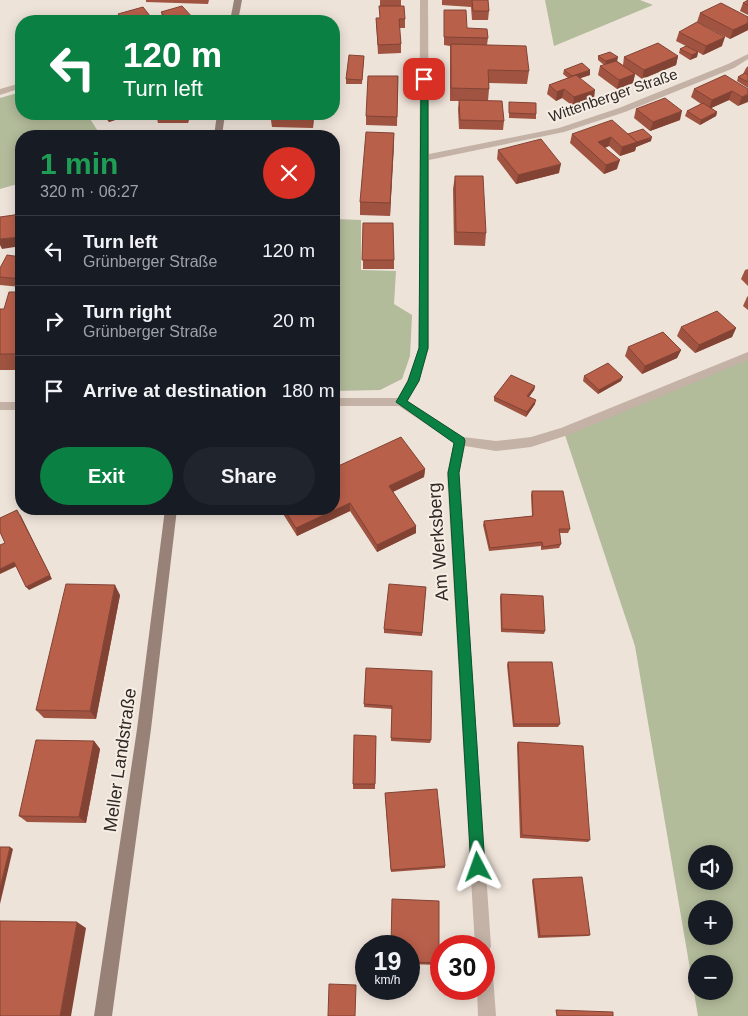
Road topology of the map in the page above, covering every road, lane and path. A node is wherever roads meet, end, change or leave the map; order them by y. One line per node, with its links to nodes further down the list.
1 (238, 0): 3 (street)
2 (424, 0): 7 (street)
3 (235, 15)
4 (748, 56): 7 (street, Wittenberger Straße)
5 (15, 87): 6 (street)
6 (0, 92)
7 (424, 158): 10 (street)
8 (748, 356): 13 (street)
9 (340, 402): 10 (street)
10 (401, 402): 13 (street)
11 (0, 406): 12 (street)
12 (15, 406)
13 (460, 441): 15 (street, Am Werksberg)
14 (169, 515): 17 (street, Meller Landstraße)
15 (482, 935)
16 (486, 1000): 18 (street)
17 (103, 1016)
18 (487, 1016)

